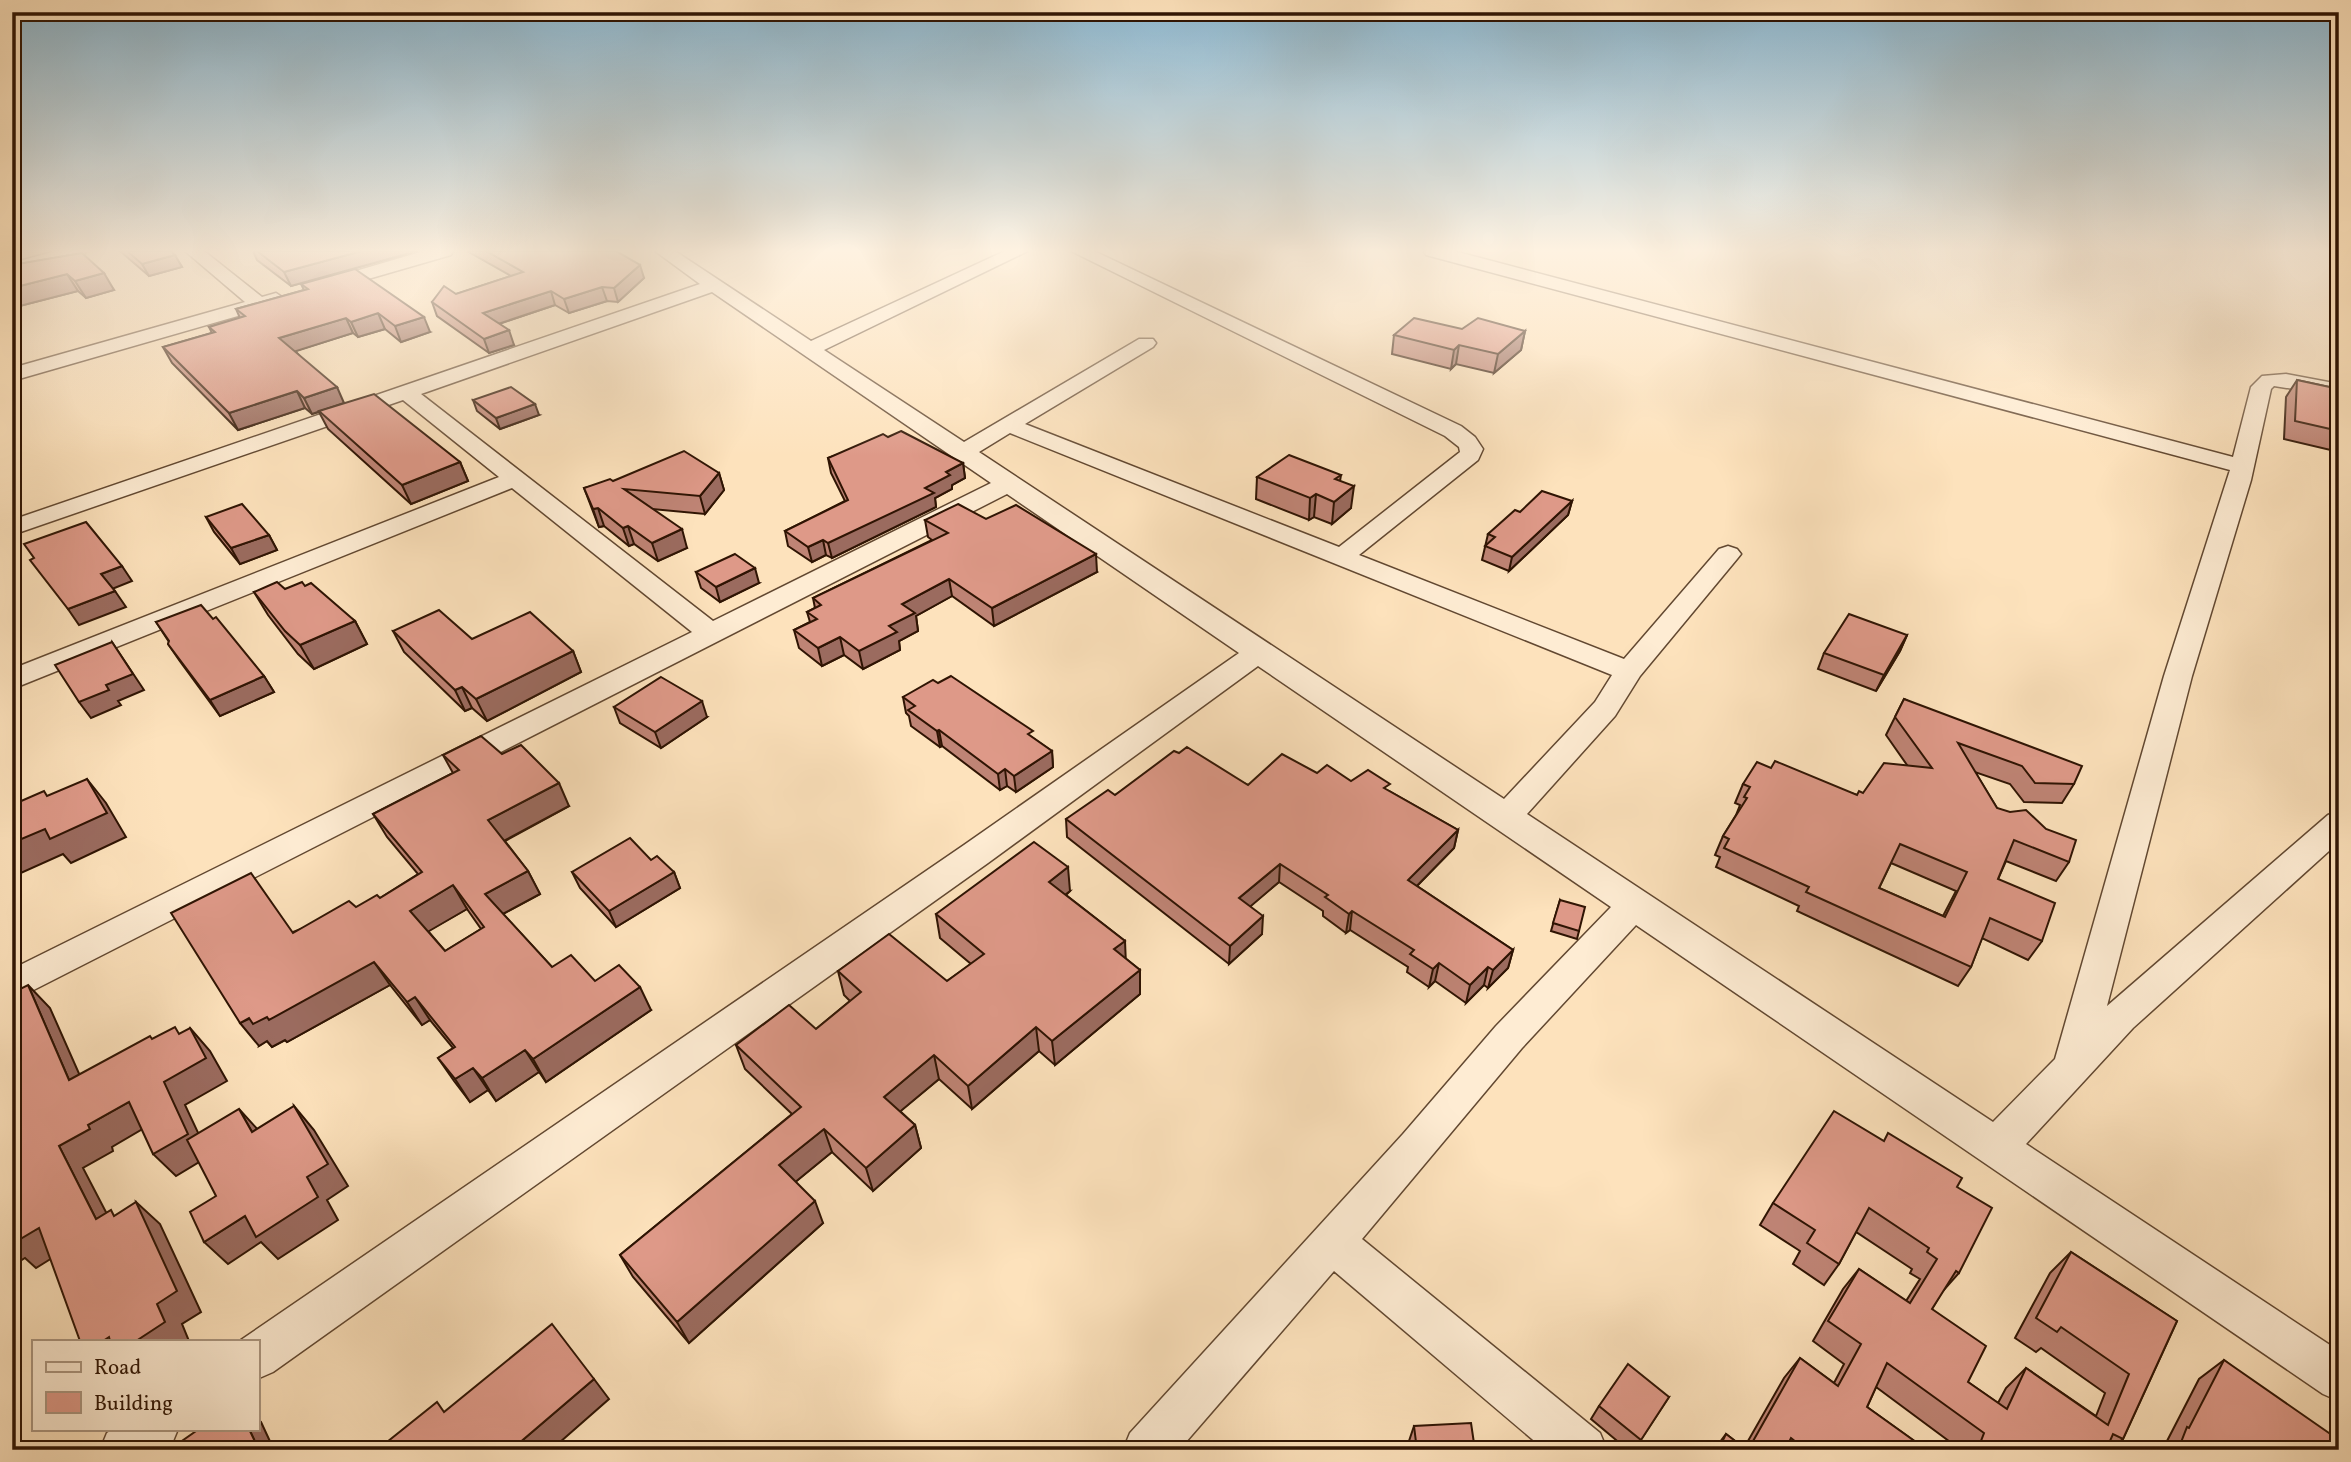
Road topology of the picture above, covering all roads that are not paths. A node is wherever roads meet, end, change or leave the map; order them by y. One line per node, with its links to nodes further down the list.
1 (206, 319): 9 (street)
2 (618, 319): 11 (street)
3 (764, 319): 8 (street)
4 (874, 319): 8 (street)
5 (1221, 319): 19 (street)
6 (1689, 319): 14 (street)
7 (1146, 344): 12 (street)
8 (810, 349): 13 (street)
9 (12, 375)
10 (2339, 390): 14 (street)
11 (407, 393): 15 (street); 17 (street)
12 (1012, 426): 13 (street); 19 (street)
13 (963, 452): 16 (street)
14 (2242, 466): 28 (street)
15 (516, 478): 20 (street); 23 (street)
16 (1010, 483): 20 (street); 21 (street)
17 (12, 528)
18 (1728, 554): 22 (street)
19 (1340, 558): 22 (street)
20 (712, 634): 27 (street)
21 (1260, 651): 24 (street); 31 (street)
22 (1629, 671): 24 (street)
23 (12, 680)
24 (1506, 817): 26 (street)
25 (2339, 823): 28 (street)
26 (1635, 904): 29 (street); 30 (street)
27 (12, 986)
28 (2071, 1070): 29 (street)
29 (1996, 1147): 32 (street)
30 (1331, 1241): 35 (street); 36 (street)
31 (259, 1355)
32 (2339, 1378)
33 (153, 1430): 34 (street)
34 (124, 1450)
35 (1147, 1450)
36 (1583, 1450)

